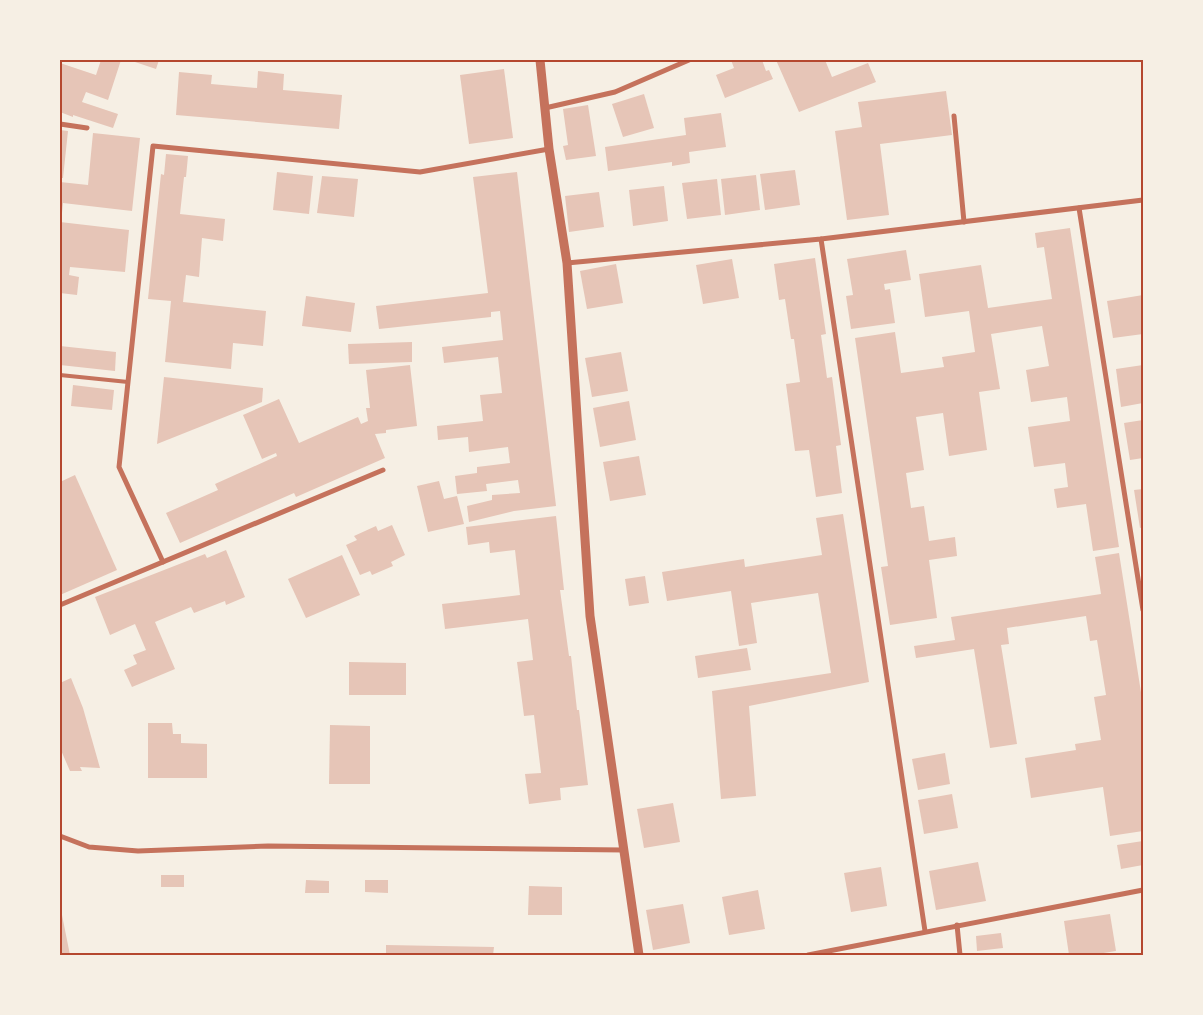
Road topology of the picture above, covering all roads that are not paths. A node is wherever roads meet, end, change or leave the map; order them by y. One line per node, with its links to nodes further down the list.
1 (540, 60): 3 (street)
2 (689, 60): 3 (street)
3 (545, 108): 7 (street)
4 (954, 116): 10 (street)
5 (60, 124): 6 (street)
6 (87, 128)
7 (550, 149): 12 (street); 14 (street)
8 (1143, 200): 9 (street)
9 (1079, 208): 10 (street); 18 (street)
10 (964, 222): 11 (street)
11 (822, 239): 12 (street); 23 (street)
12 (567, 263): 20 (street)
13 (60, 375): 14 (lane)
14 (128, 382): 16 (street)
15 (383, 470): 16 (street)
16 (163, 562): 17 (street)
17 (60, 605)
18 (1143, 610)
19 (60, 836): 20 (street)
20 (624, 850): 24 (street)
21 (1143, 890): 22 (street)
22 (957, 925): 23 (street); 26 (street)
23 (925, 931): 25 (street)
24 (639, 955)
25 (808, 955)
26 (960, 955)

